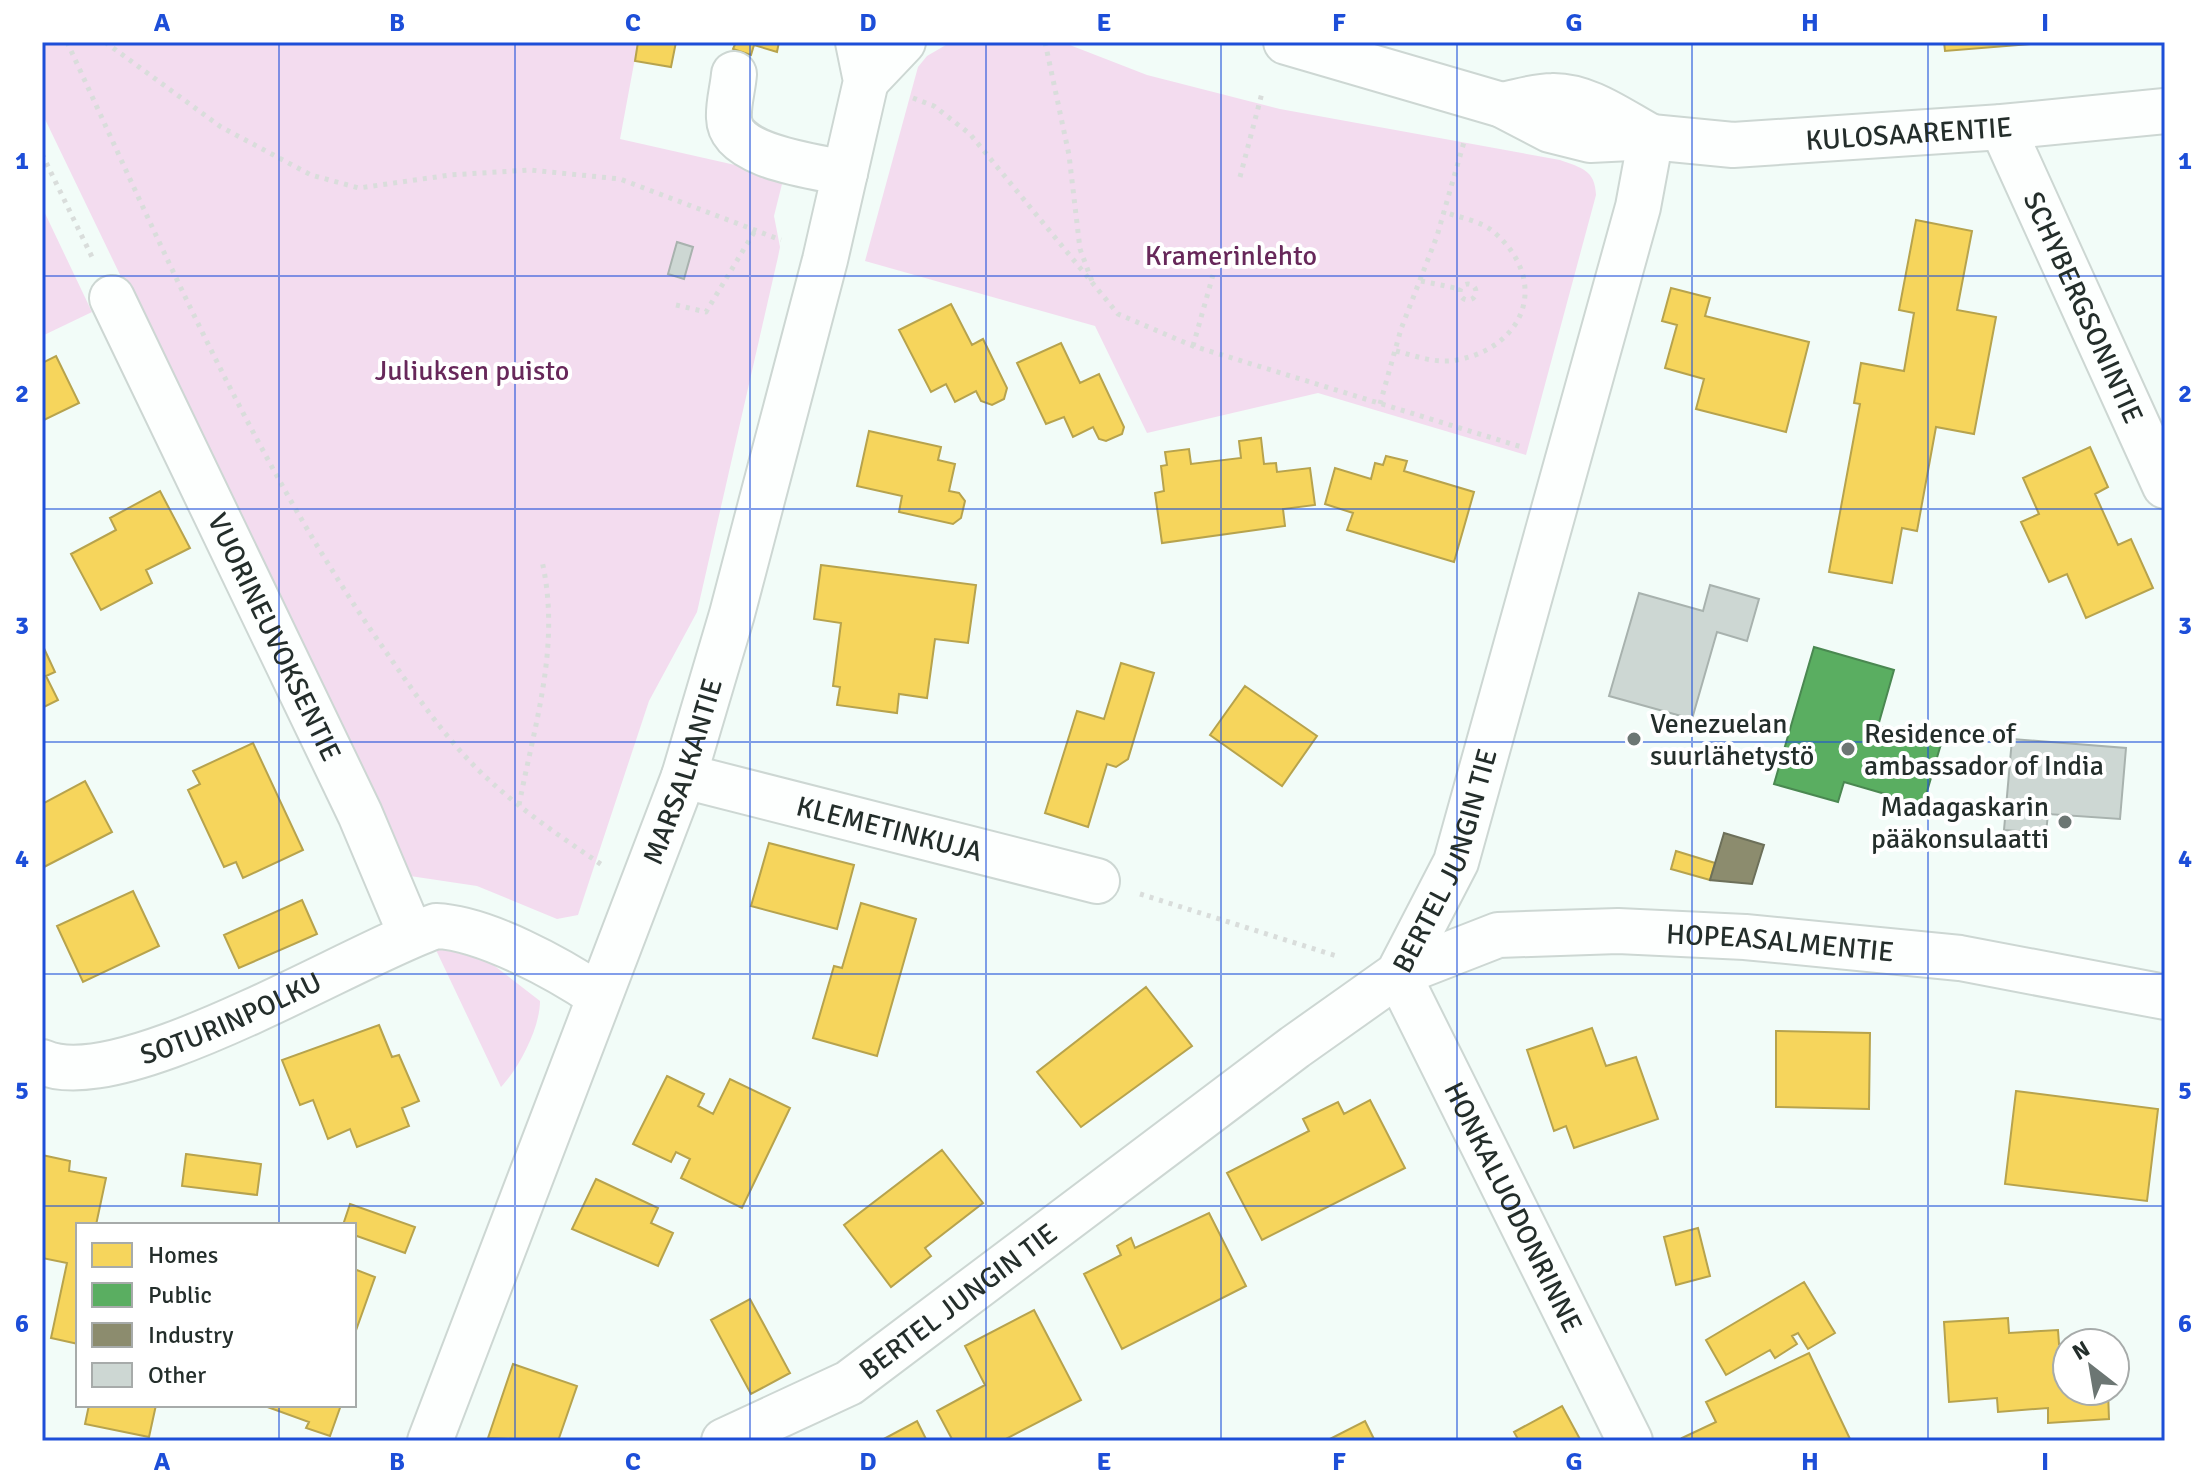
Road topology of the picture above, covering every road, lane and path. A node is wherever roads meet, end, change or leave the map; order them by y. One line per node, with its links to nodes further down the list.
1 (67, 42): 32 (path)
2 (105, 42): 17 (path)
3 (903, 42): 6 (street)
4 (1045, 42): 21 (path)
5 (1286, 42): 11 (street, KULOSAARENTIE)
6 (875, 72): 14 (street, MARSALKANTIE); 21 (path)
7 (734, 74): 14 (street)
8 (1262, 93): 15 (path)
9 (2165, 111): 10 (street, KULOSAARENTIE)
10 (2002, 127): 11 (street, KULOSAARENTIE); 29 (street, SCHYBERGSONINTIE)
11 (1651, 137): 28 (street, BERTEL JUNGIN TIE)
12 (1463, 145): 16 (path)
13 (42, 154): 23 (path)
14 (845, 173): 18 (street, MARSALKANTIE)
15 (1240, 177)
16 (1444, 212): 20 (path); 26 (path)
17 (756, 229): 18 (path); 24 (path)
18 (825, 260): 31 (street, MARSALKANTIE)
19 (1213, 275): 25 (path)
20 (1421, 281): 22 (path); 26 (path)
21 (1094, 288): 25 (path)
22 (1460, 289)
23 (112, 298): 35 (street, VUORINEUVOKSENTIE)
24 (676, 305)
25 (1193, 346): 27 (path)
26 (1396, 351): 27 (path)
27 (1380, 404): 28 (path)
28 (1567, 460): 36 (street, BERTEL JUNGIN TIE)
29 (2165, 486)
30 (542, 561): 32 (path)
31 (684, 776): 33 (street, KLEMETINKUJA); 34 (street, MARSALKANTIE)
32 (519, 805): 34 (path)
33 (1097, 881): 36 (path)
34 (646, 883): 37 (street, MARSALKANTIE)
35 (411, 935): 37 (street); 39 (street, SOTURINPOLKU)
36 (1398, 974): 38 (street, HOPEASALMENTIE); 41 (street, BERTEL JUNGIN TIE); 42 (street, HONKALUODONRINNE)
37 (599, 996): 40 (street, MARSALKANTIE)
38 (2165, 997)
39 (42, 1062)
40 (430, 1441)
41 (724, 1441)
42 (1630, 1441)

